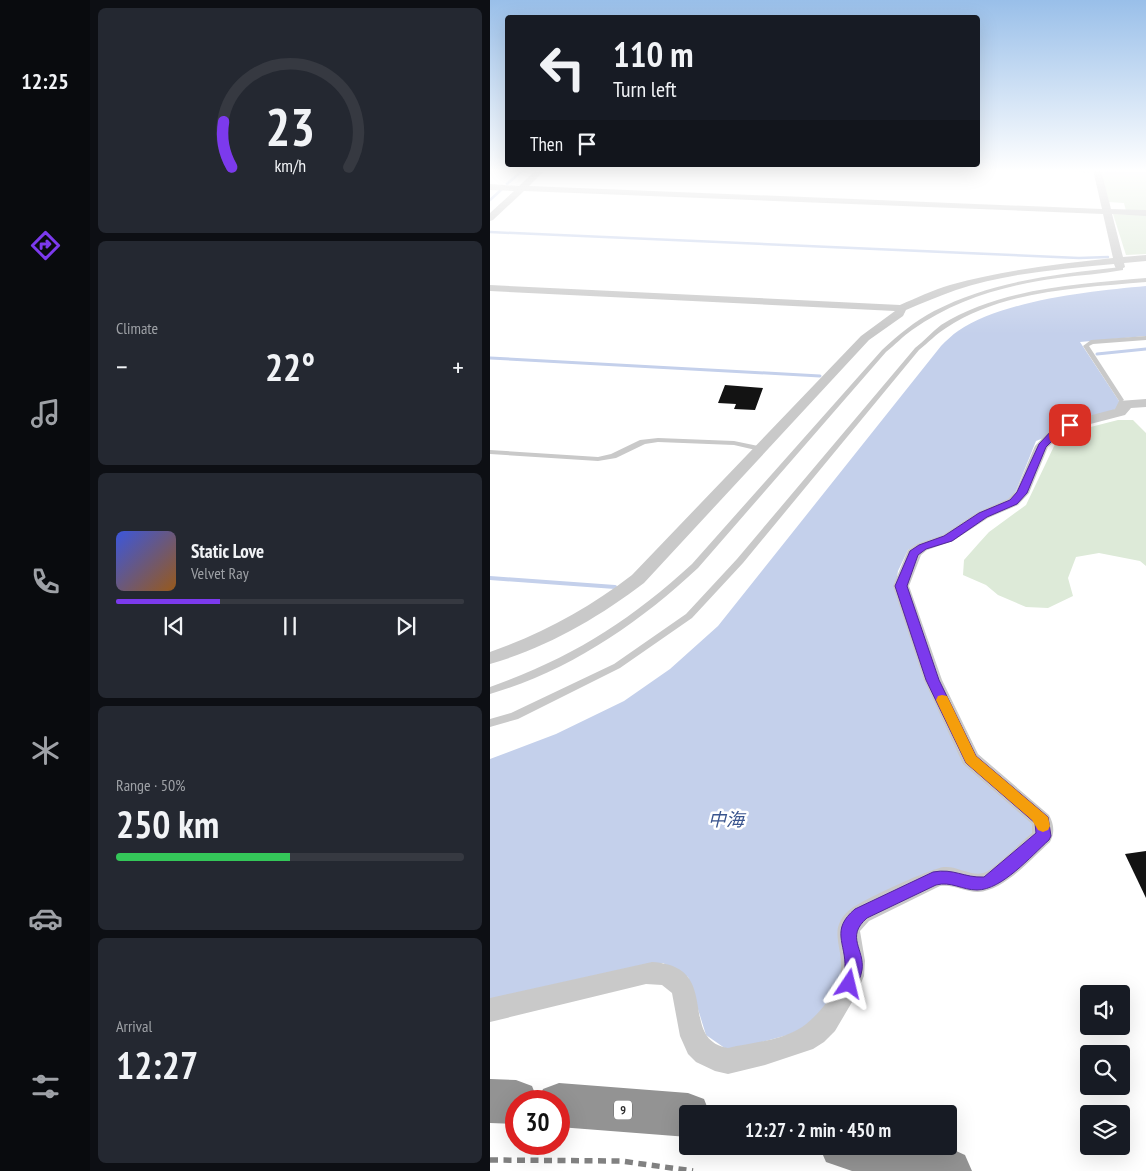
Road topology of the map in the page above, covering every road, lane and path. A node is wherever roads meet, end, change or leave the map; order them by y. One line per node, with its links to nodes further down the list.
1 (1110, 225): 3 (street)
2 (1146, 258): 3 (street)
3 (1120, 265): 5 (lane); 7 (street); 14 (lane)
4 (1146, 280): 5 (lane)
5 (1130, 281): 15 (lane)
6 (490, 288): 7 (street)
7 (901, 308): 11 (street)
8 (1146, 338): 9 (lane)
9 (1123, 402): 10 (street); 16 (street)
10 (1146, 403)
11 (760, 449): 12 (lane); 13 (street)
12 (490, 452)
13 (490, 658)
14 (490, 691)
15 (490, 723)
16 (490, 1010)
17 (490, 1101): 18 (highway)
18 (505, 1102)
19 (570, 1106): 20 (highway, 9)
20 (679, 1114)
21 (886, 1155): 22 (highway)
22 (949, 1171)

